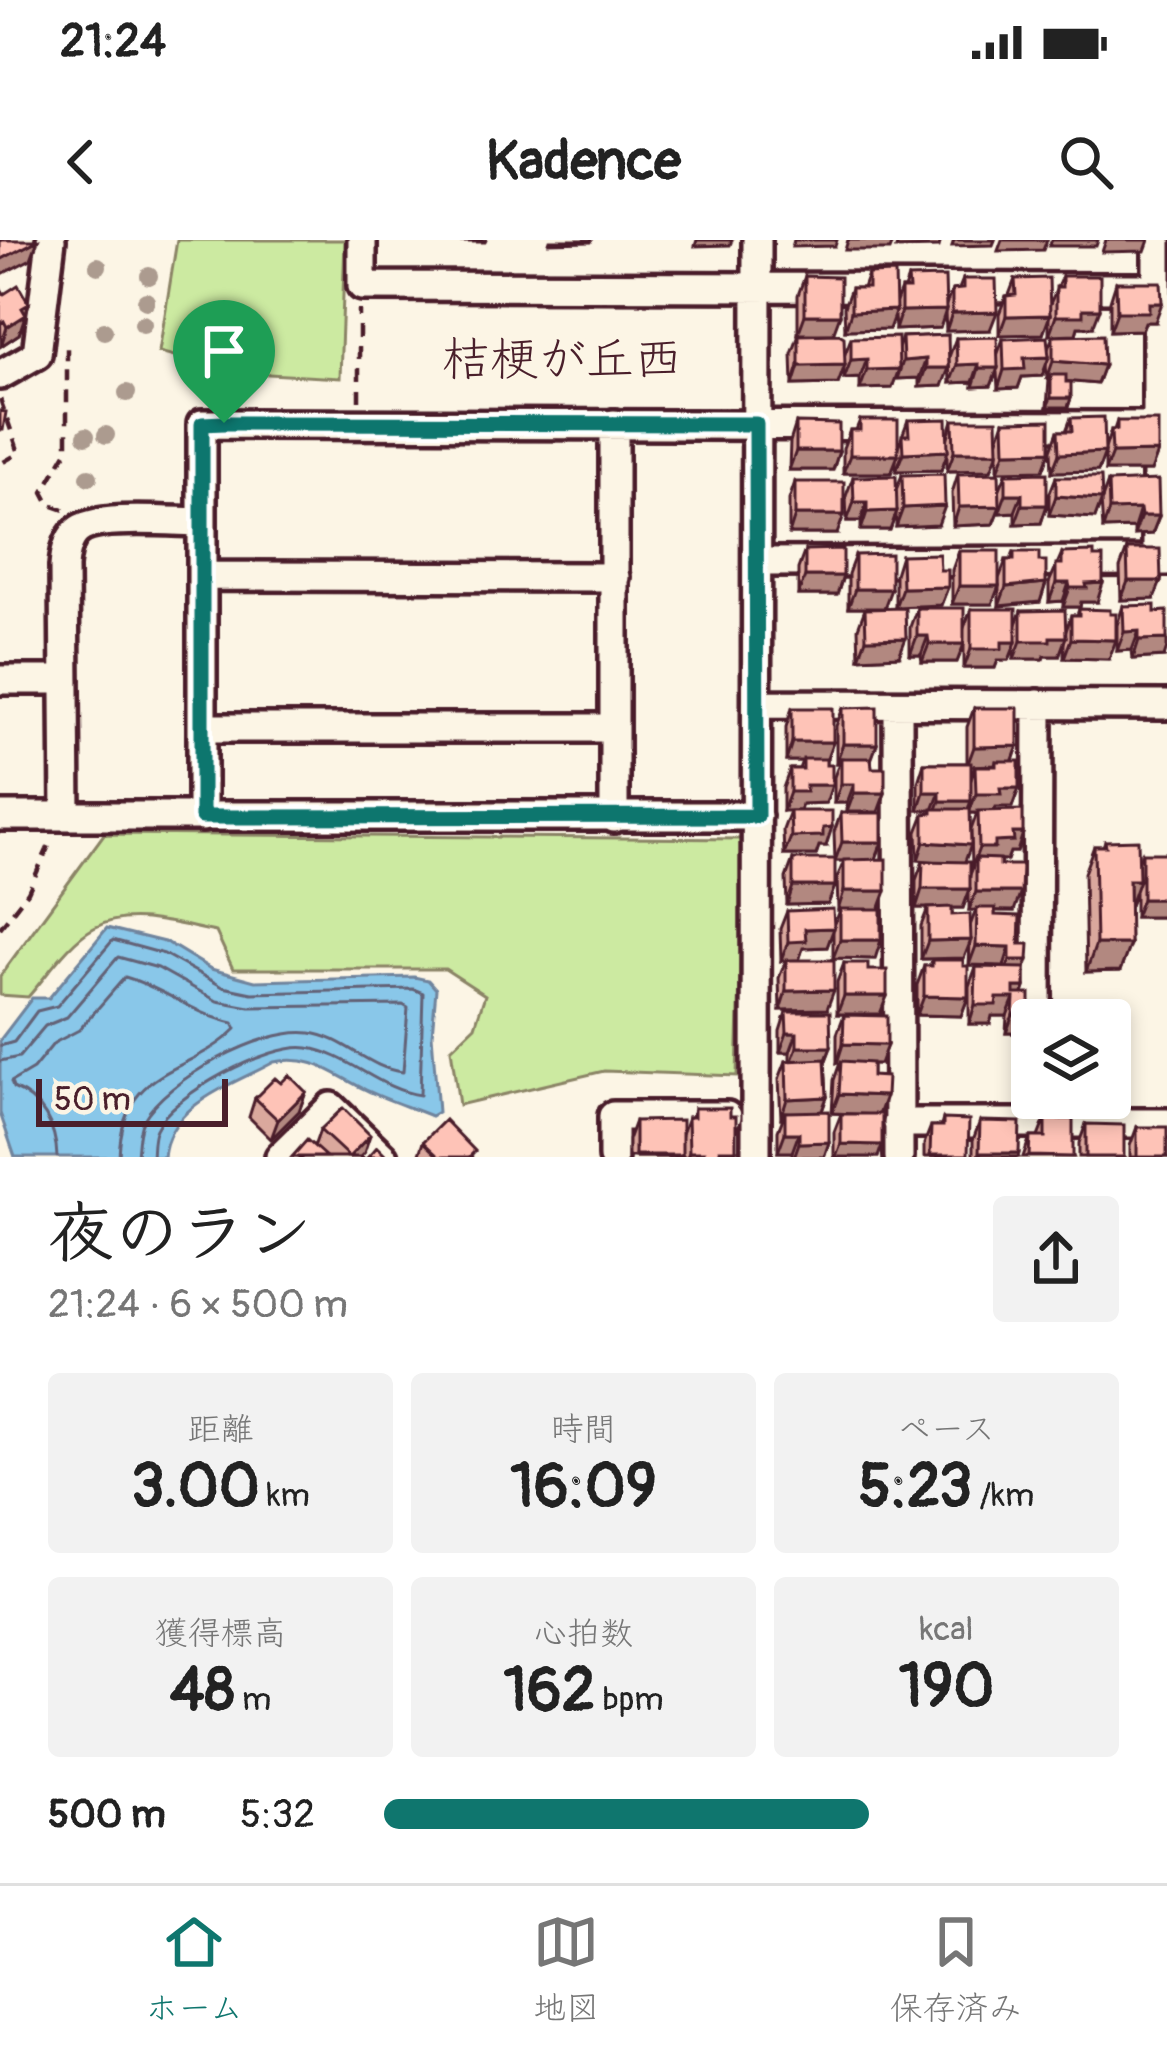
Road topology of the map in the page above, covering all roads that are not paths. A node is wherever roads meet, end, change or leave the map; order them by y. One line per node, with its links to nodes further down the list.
1 (51, 240): 7 (street)
2 (362, 240): 5 (street)
3 (757, 240): 5 (street)
4 (1157, 240): 6 (street)
5 (757, 286): 6 (street); 9 (street)
6 (1157, 288): 10 (street)
7 (0, 375)
8 (614, 424): 9 (street); 11 (street); 15 (street)
9 (756, 424): 10 (street); 13 (street)
10 (1157, 426): 12 (street)
11 (201, 522): 14 (street); 17 (street)
12 (1162, 561): 13 (street)
13 (757, 562): 18 (street)
14 (202, 576): 15 (street); 22 (street)
15 (615, 577): 23 (street)
16 (0, 680): 17 (street)
17 (65, 680): 25 (street)
18 (757, 704): 20 (street); 26 (street)
19 (1038, 704): 20 (street); 21 (street); 29 (street)
20 (898, 705): 33 (street)
21 (1167, 706)
22 (203, 728): 23 (street); 27 (street)
23 (614, 728): 28 (street)
24 (0, 816): 25 (street)
25 (66, 816): 27 (street)
26 (757, 816): 28 (street); 31 (street)
27 (202, 817): 28 (street)
28 (614, 818)
29 (1037, 999)
30 (1011, 1112): 33 (street)
31 (755, 1116): 37 (street); 38 (street)
32 (1127, 1119): 34 (street)
33 (898, 1123): 39 (street)
34 (1167, 1123)
35 (280, 1157): 36 (street)
36 (382, 1157)
37 (613, 1157)
38 (755, 1157)
39 (898, 1157)

